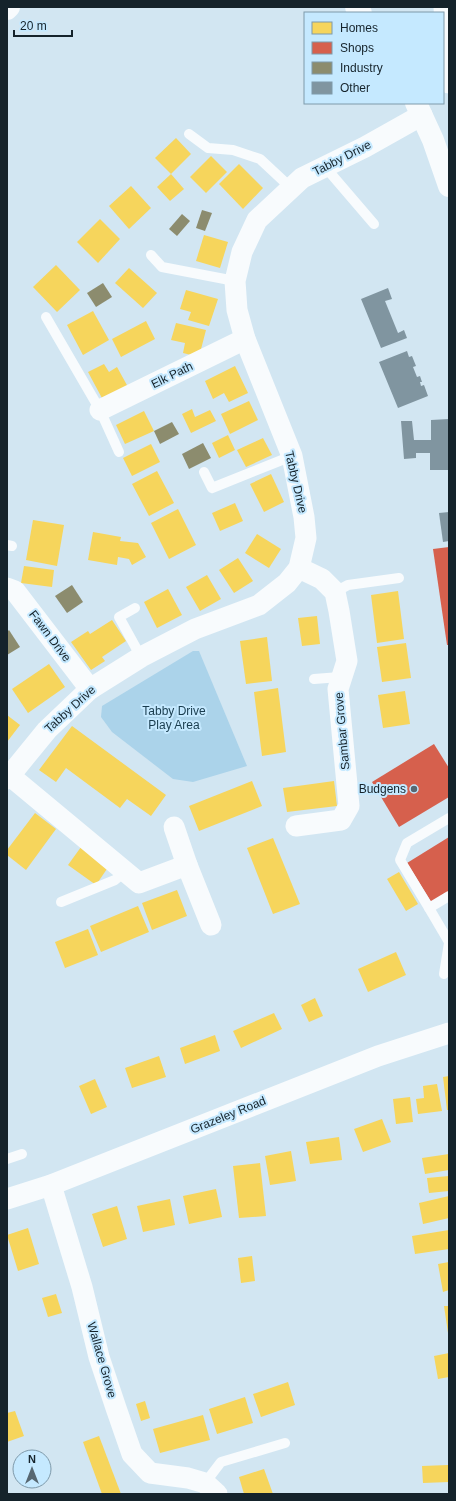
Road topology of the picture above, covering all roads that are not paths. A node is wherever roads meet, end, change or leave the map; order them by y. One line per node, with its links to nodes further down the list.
1 (9, 7): 3 (main road)
2 (444, 7): 4 (street)
3 (7, 9)
4 (445, 42): 5 (street)
5 (449, 83)
6 (419, 109): 8 (street, Tabby Drive); 9 (main road)
7 (189, 134): 10 (lane)
8 (326, 168): 10 (street, Tabby Drive); 11 (lane)
9 (449, 186)
10 (290, 188): 13 (street, Tabby Drive)
11 (374, 224)
12 (151, 255): 13 (lane)
13 (235, 281): 15 (street, Tabby Drive)
14 (46, 316): 16 (lane)
15 (245, 339): 16 (street, Elk Path); 18 (street, Tabby Drive)
16 (100, 410): 17 (lane)
17 (119, 452)
18 (292, 456): 19 (lane); 20 (street, Tabby Drive)
19 (204, 472)
20 (299, 568): 23 (street); 25 (street, Tabby Drive)
21 (399, 578): 23 (lane)
22 (7, 588): 28 (street, Fawn Drive)
23 (335, 592): 26 (street, Sambar Grove)
24 (135, 608): 25 (lane)
25 (141, 657): 28 (street, Tabby Drive)
26 (340, 677): 27 (lane); 31 (street, Sambar Grove)
27 (314, 679)
28 (90, 689): 29 (street, Tabby Drive)
29 (8, 777): 34 (street, Tabby Drive)
30 (449, 818): 37 (lane)
31 (296, 826)
32 (174, 827): 33 (street)
33 (187, 865): 34 (street, Tabby Drive); 38 (street)
34 (126, 871): 36 (lane)
35 (449, 896): 37 (lane)
36 (61, 902)
37 (429, 908): 39 (lane)
38 (211, 925)
39 (449, 942): 40 (lane)
40 (444, 974)
41 (449, 1033): 44 (street, Grazeley Road)
42 (22, 1154): 43 (lane)
43 (7, 1159)
44 (51, 1185): 45 (street, Grazeley Road); 47 (street, Wallace Grove)
45 (8, 1197)
46 (285, 1443): 47 (lane, Wallace Grove)
47 (211, 1488)

